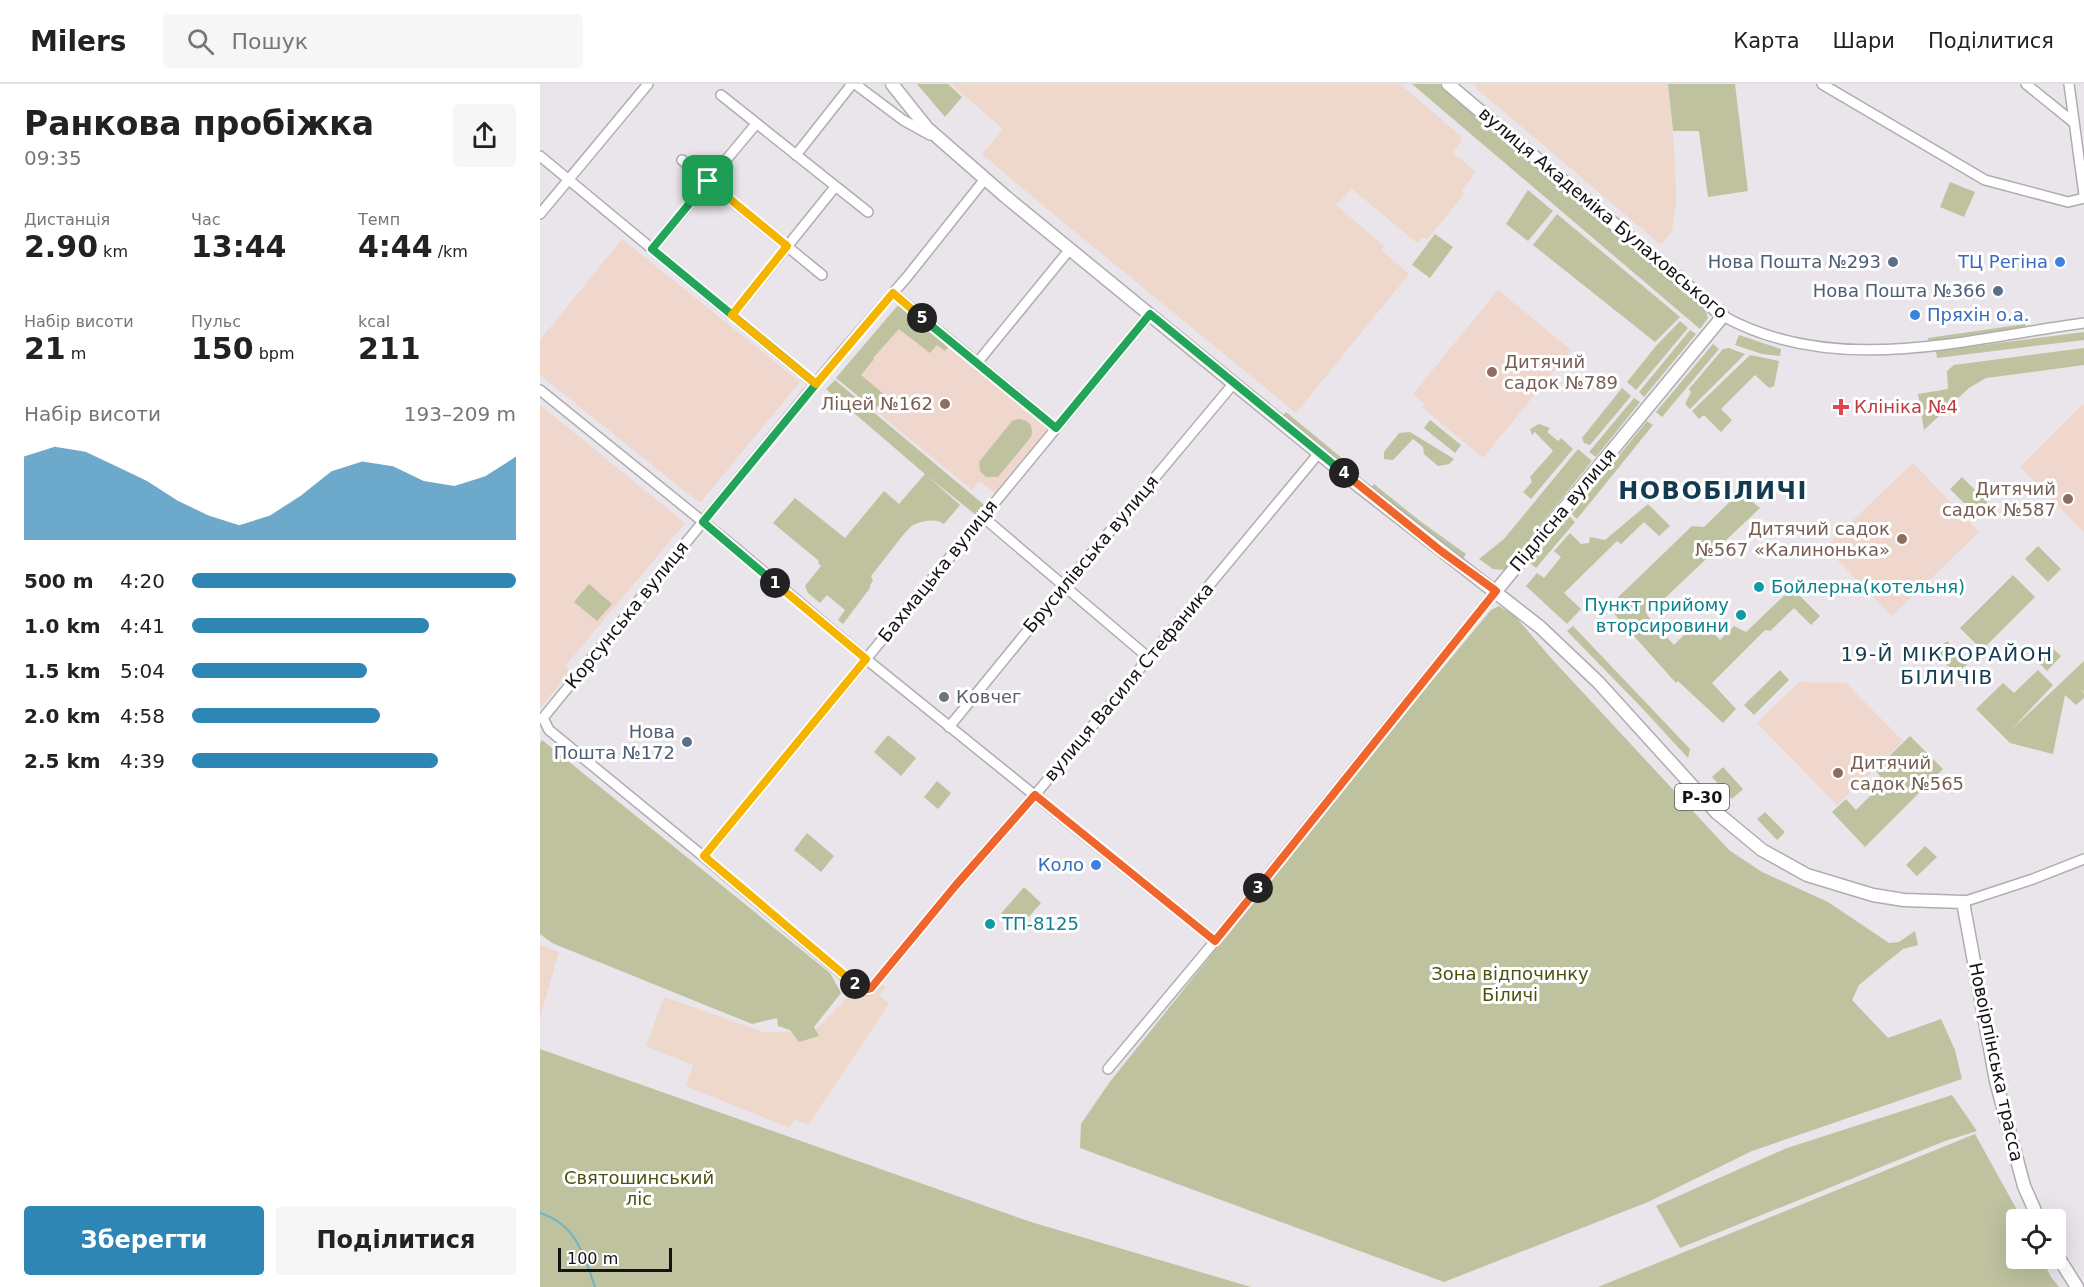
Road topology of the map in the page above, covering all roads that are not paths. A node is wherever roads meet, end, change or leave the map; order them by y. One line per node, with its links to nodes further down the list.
1 (648, 84): 15 (street)
2 (854, 84): 11 (street); 12 (street)
3 (892, 84): 11 (main road, Р-30)
4 (1448, 84): 29 (main road, вулиця Академіка Булаховського)
5 (1822, 84): 19 (street)
6 (2026, 84): 9 (street)
7 (2069, 84): 9 (street)
8 (720, 95): 10 (street)
9 (2073, 122): 19 (street)
10 (756, 124): 12 (street); 17 (street)
11 (941, 141): 16 (main road, Р-30)
12 (796, 155): 18 (street)
13 (540, 156): 15 (street)
14 (682, 160): 17 (street)
15 (568, 179): 21 (street); 23 (street)
16 (985, 179): 24 (main road, Р-30); 26 (street, Корсунська вулиця)
17 (708, 181): 22 (street); 23 (street)
18 (836, 187): 20 (street); 22 (street)
19 (2084, 196)
20 (868, 212)
21 (540, 214)
22 (787, 246): 25 (street); 28 (street)
23 (652, 249): 28 (street)
24 (1070, 249): 27 (main road, Р-30); 31 (street)
25 (822, 275)
26 (893, 293): 31 (street); 33 (street, Корсунська вулиця)
27 (1150, 314): 32 (main road, Р-30); 35 (street, Бахмацька вулиця)
28 (732, 315): 33 (street)
29 (1724, 315): 30 (street, вулиця Академіка Булаховського); 40 (main road, Підлісна вулиця)
30 (2084, 323)
31 (977, 363): 35 (street)
32 (1234, 383): 36 (main road, Р-30); 39 (street, Брусилівська вулиця)
33 (816, 384): 38 (street, Корсунська вулиця)
34 (540, 390): 38 (street)
35 (1056, 428): 37 (street, Бахмацька вулиця)
36 (1319, 453): 40 (main road, Р-30); 41 (street, вулиця Василя Стефаника)
37 (983, 517): 39 (street); 42 (street, Бахмацька вулиця)
38 (703, 522): 42 (street); 45 (street, Корсунська вулиця)
39 (1065, 585): 41 (street); 43 (street, Брусилівська вулиця)
40 (1496, 591): 47 (main road, Р-30); 48 (street, Підлісна вулиця)
41 (1149, 658): 44 (street, вулиця Василя Стефаника)
42 (866, 659): 43 (street); 45 (street, Бахмацька вулиця)
43 (949, 727): 44 (street)
44 (1035, 795): 45 (street, вулиця Василя Стефаника); 48 (street)
45 (704, 856)
46 (2084, 859): 47 (street)
47 (1964, 902): 50 (main road, Новоірпінська трасса)
48 (1215, 941): 49 (street, Підлісна вулиця)
49 (1108, 1069)
50 (2034, 1209)
51 (2066, 1269): 52 (main road)
52 (2077, 1287)

